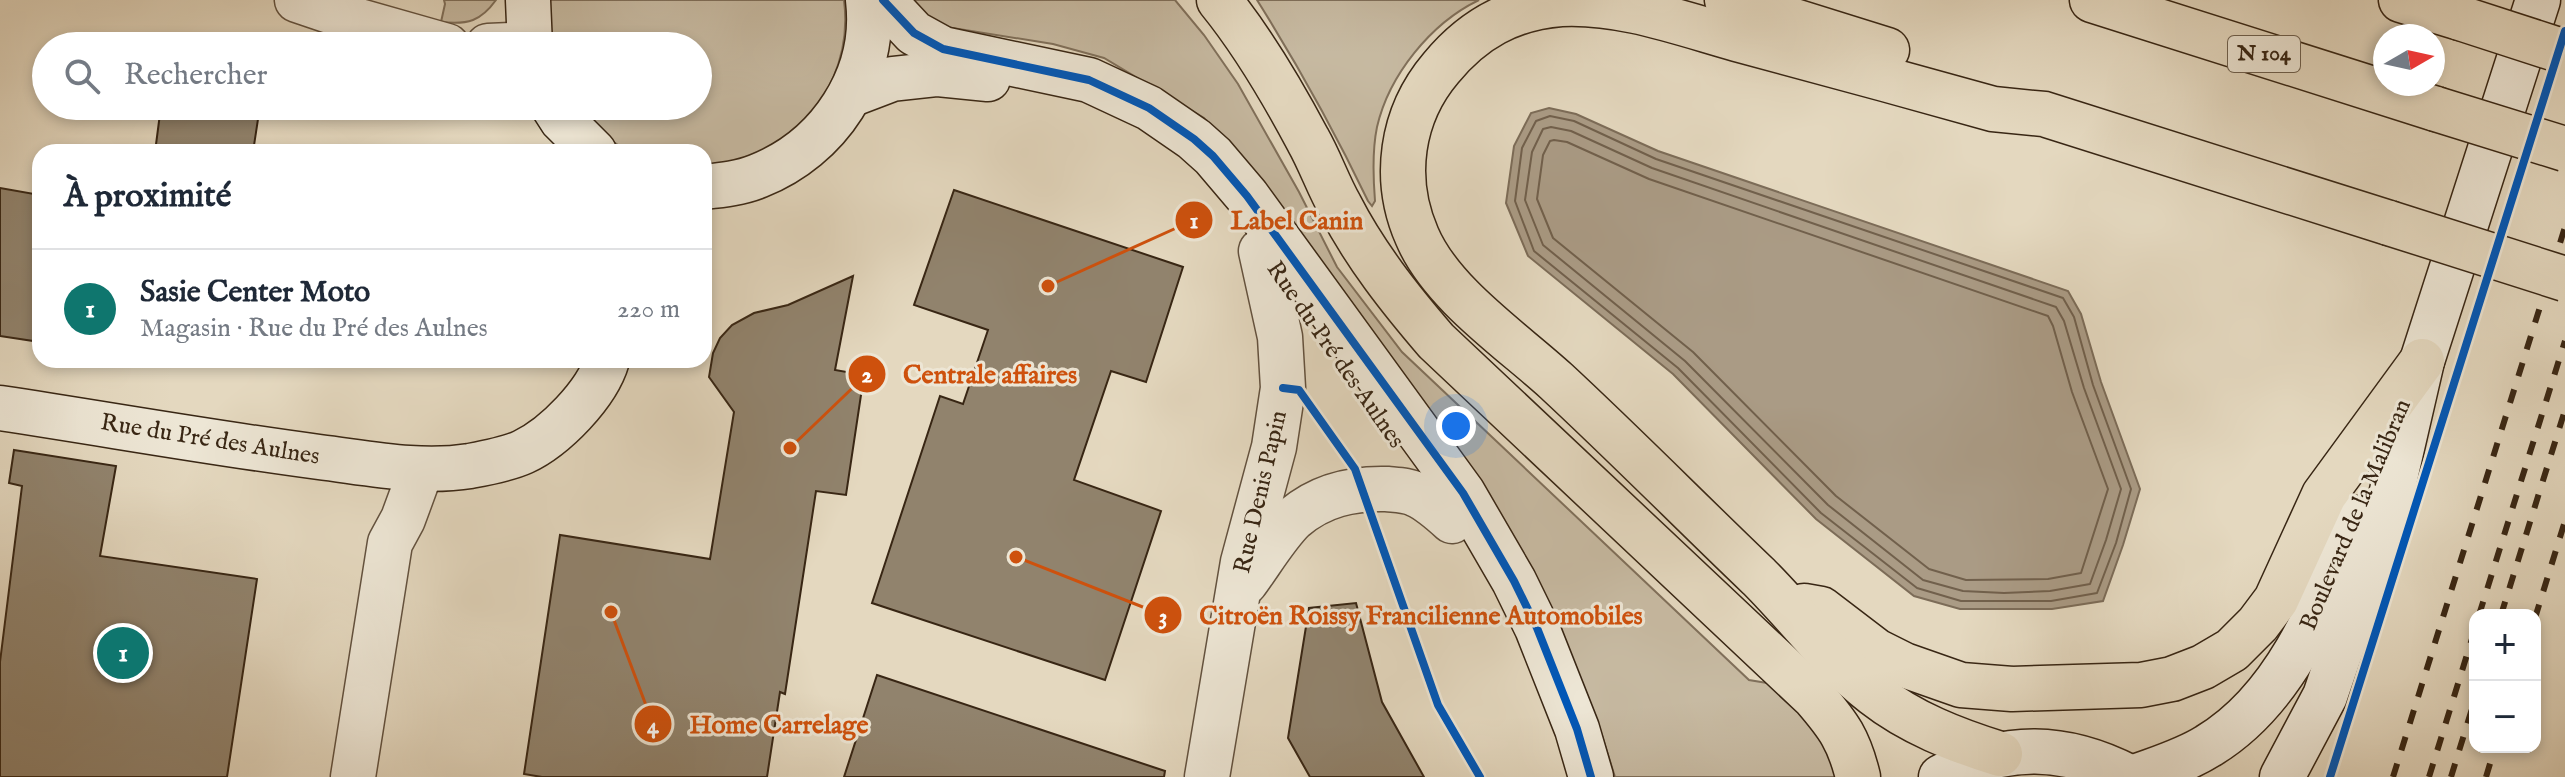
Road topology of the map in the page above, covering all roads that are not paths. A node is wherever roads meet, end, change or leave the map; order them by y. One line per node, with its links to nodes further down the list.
1 (297, 0): 10 (street)
2 (528, 0): 11 (street)
3 (868, 0): 13 (street)
4 (883, 0): 32 (street, Rue du Pré des Aulnes)
5 (1219, 0): 33 (highway)
6 (1727, 0): 14 (highway)
7 (2092, 0): 17 (highway, N 104, bridge)
8 (2401, 0): 12 (highway, bridge)
9 (2538, 0): 21 (street, Boulevard de la Malibran)
10 (398, 32)
11 (519, 32)
12 (2565, 52)
13 (850, 95): 18 (street); 19 (street, Rue du Pré des Aulnes)
14 (2044, 114): 20 (highway, bridge); 27 (highway)
15 (562, 120): 16 (street)
16 (584, 144)
17 (2565, 149)
18 (713, 193)
19 (1261, 251): 25 (street, Rue du Pré des Aulnes); 26 (street, Rue Denis Papin)
20 (2565, 279)
21 (2422, 361): 27 (highway); 35 (street, Boulevard de la Malibran); 36 (street, Boulevard de la Malibran)
22 (605, 368): 24 (street, Rue du Pré des Aulnes)
23 (0, 408): 24 (street, Rue du Pré des Aulnes)
24 (421, 470): 29 (street)
25 (1452, 521): 26 (street, Rue Denis Papin); 31 (street, Rue du Pré des Aulnes)
26 (1239, 591): 30 (street, Rue Denis Papin)
27 (1786, 603): 28 (highway)
28 (2000, 754): 34 (street); 35 (street)
29 (353, 777)
30 (1207, 777)
31 (1567, 777)
32 (1591, 777)
33 (1858, 777)
34 (1941, 777)
35 (2132, 777)
36 (2282, 777)

